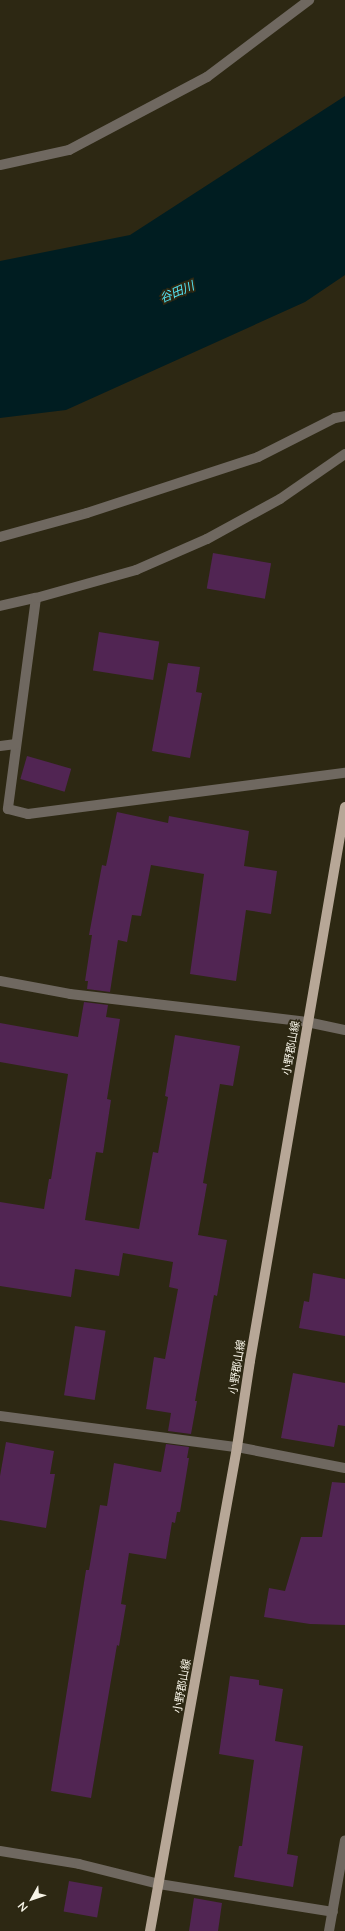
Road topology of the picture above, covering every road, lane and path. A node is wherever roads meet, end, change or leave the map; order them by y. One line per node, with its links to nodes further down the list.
1 (309, 0): 2 (street)
2 (0, 165)
3 (345, 416): 5 (street)
4 (345, 454): 6 (street)
5 (0, 537)
6 (36, 598): 7 (street); 8 (street)
7 (0, 606)
8 (16, 744): 9 (street); 10 (street)
9 (0, 746)
10 (345, 773)
11 (345, 807): 13 (main road, 小野郡山線)
12 (0, 981): 13 (street)
13 (307, 1022): 14 (street); 16 (main road, 小野郡山線)
14 (345, 1030)
15 (0, 1416): 16 (street)
16 (237, 1447): 17 (street); 21 (main road, 小野郡山線)
17 (345, 1468)
18 (345, 1840): 20 (street)
19 (0, 1851): 21 (street)
20 (342, 1871): 22 (street)
21 (159, 1884): 22 (street); 23 (main road, 小野郡山線)
22 (333, 1912): 24 (street)
23 (150, 1931)
24 (329, 1931)

